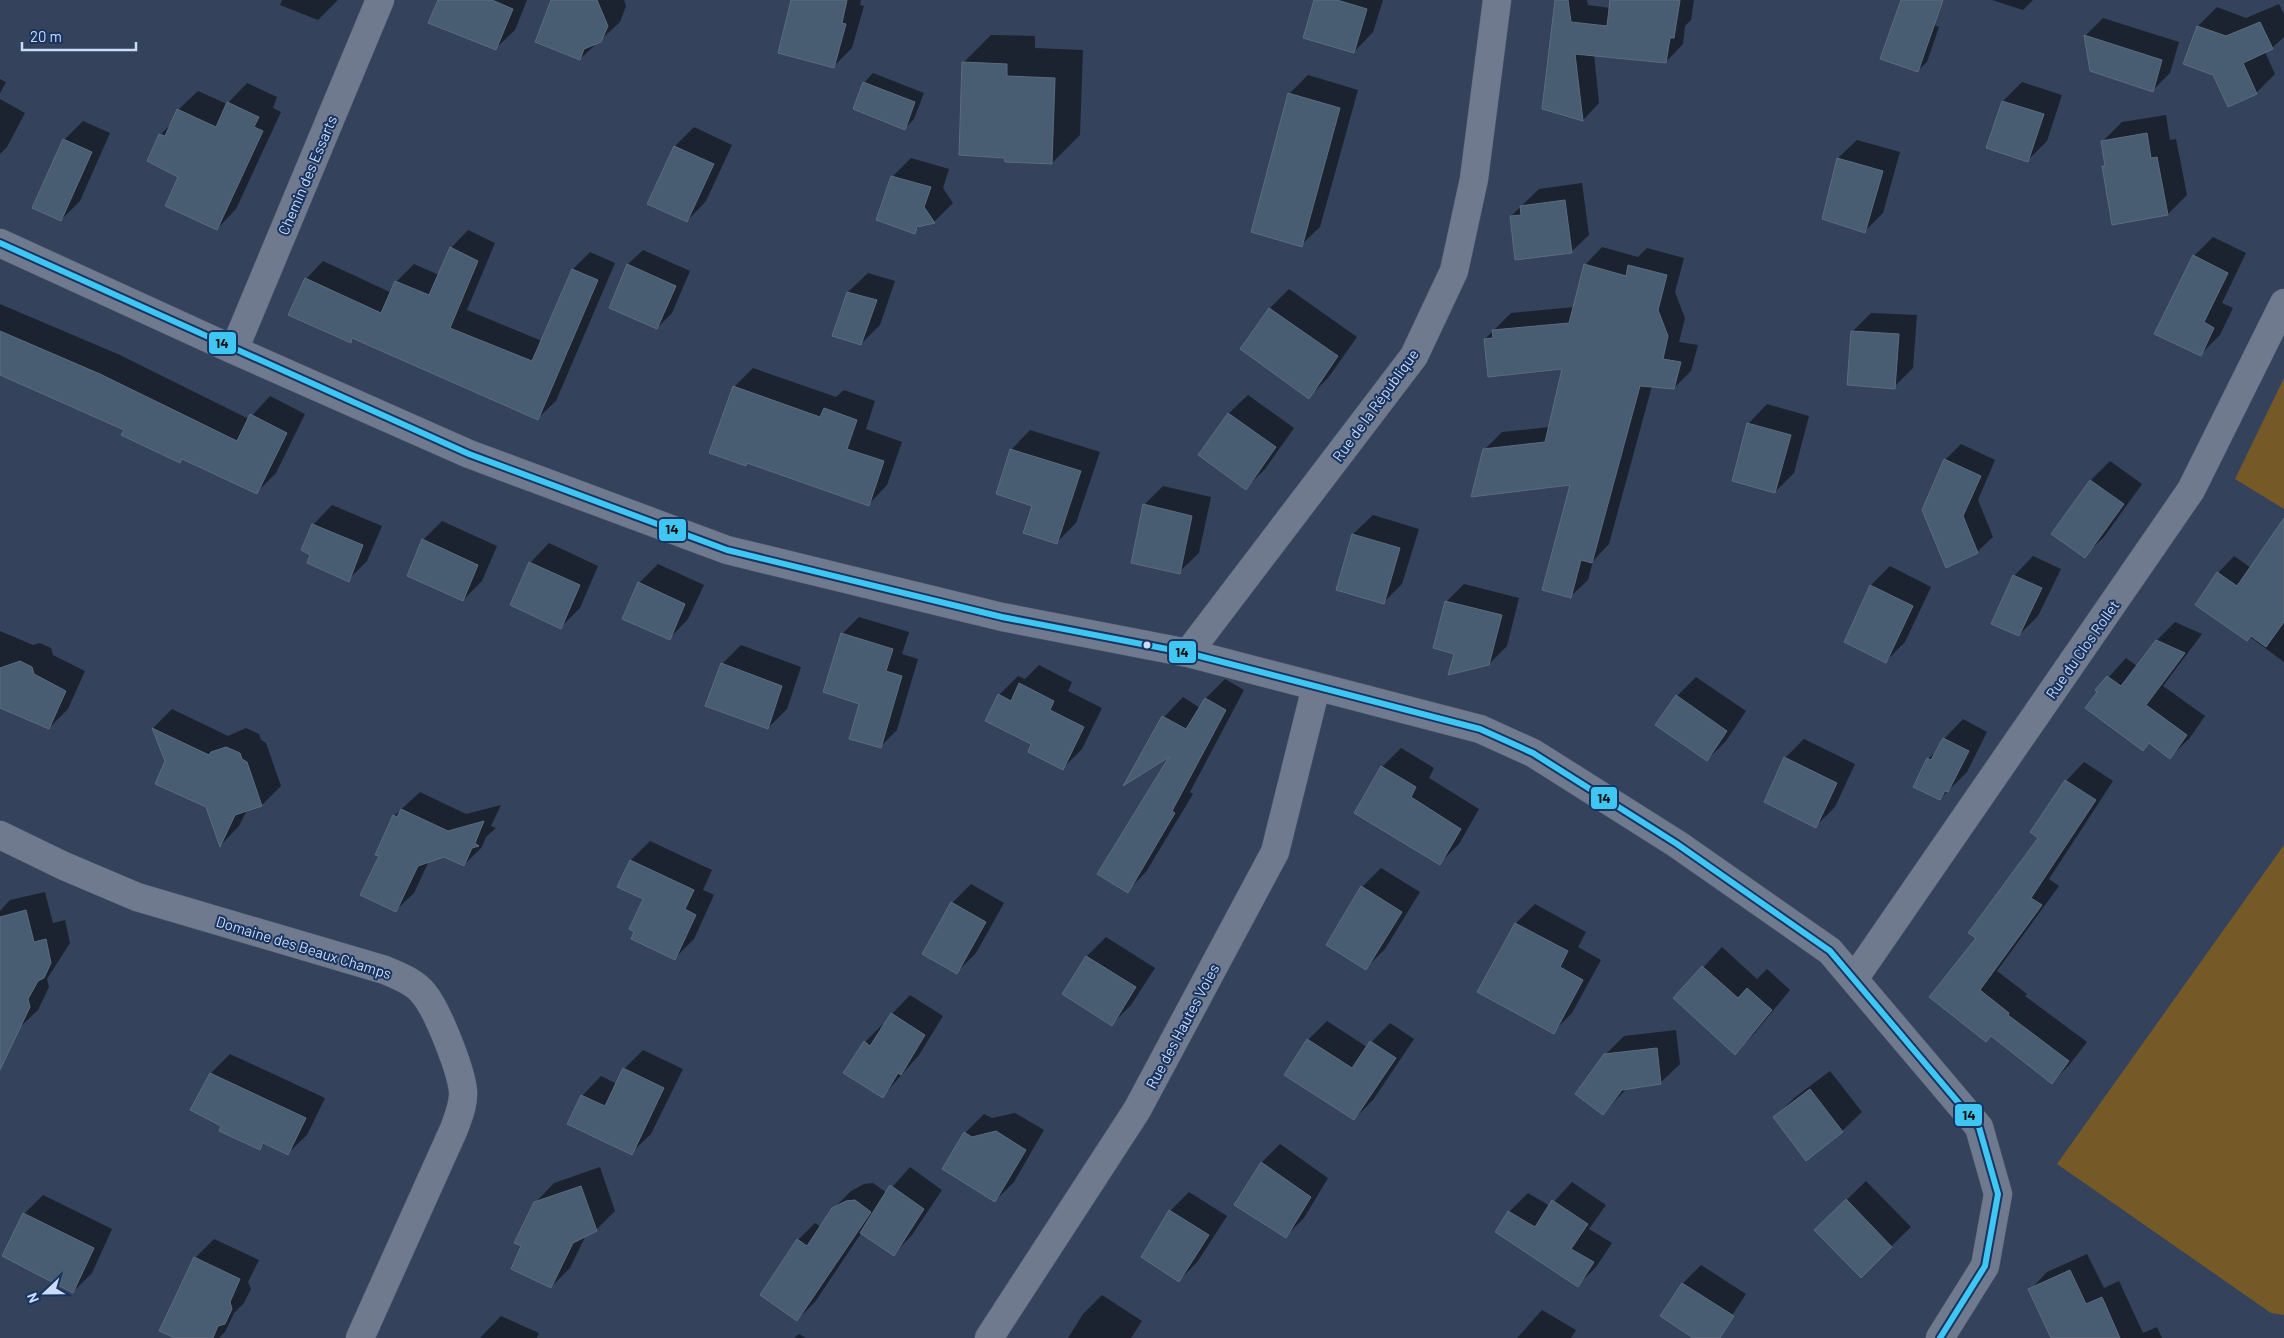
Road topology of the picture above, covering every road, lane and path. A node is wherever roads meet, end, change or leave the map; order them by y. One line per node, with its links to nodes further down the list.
1 (380, 0): 5 (street, Chemin des Essarts)
2 (1497, 0): 6 (street, Rue de la République)
3 (0, 242): 5 (street)
4 (2284, 304): 9 (street, Rue du Clos Rollet)
5 (234, 350): 6 (street)
6 (1188, 653): 7 (street)
7 (1316, 687): 9 (street); 11 (street, Rue des Hautes Voies)
8 (0, 835): 10 (street, Domaine des Beaux Champs)
9 (1854, 979): 12 (street)
10 (360, 1338)
11 (989, 1338)
12 (1940, 1338)

